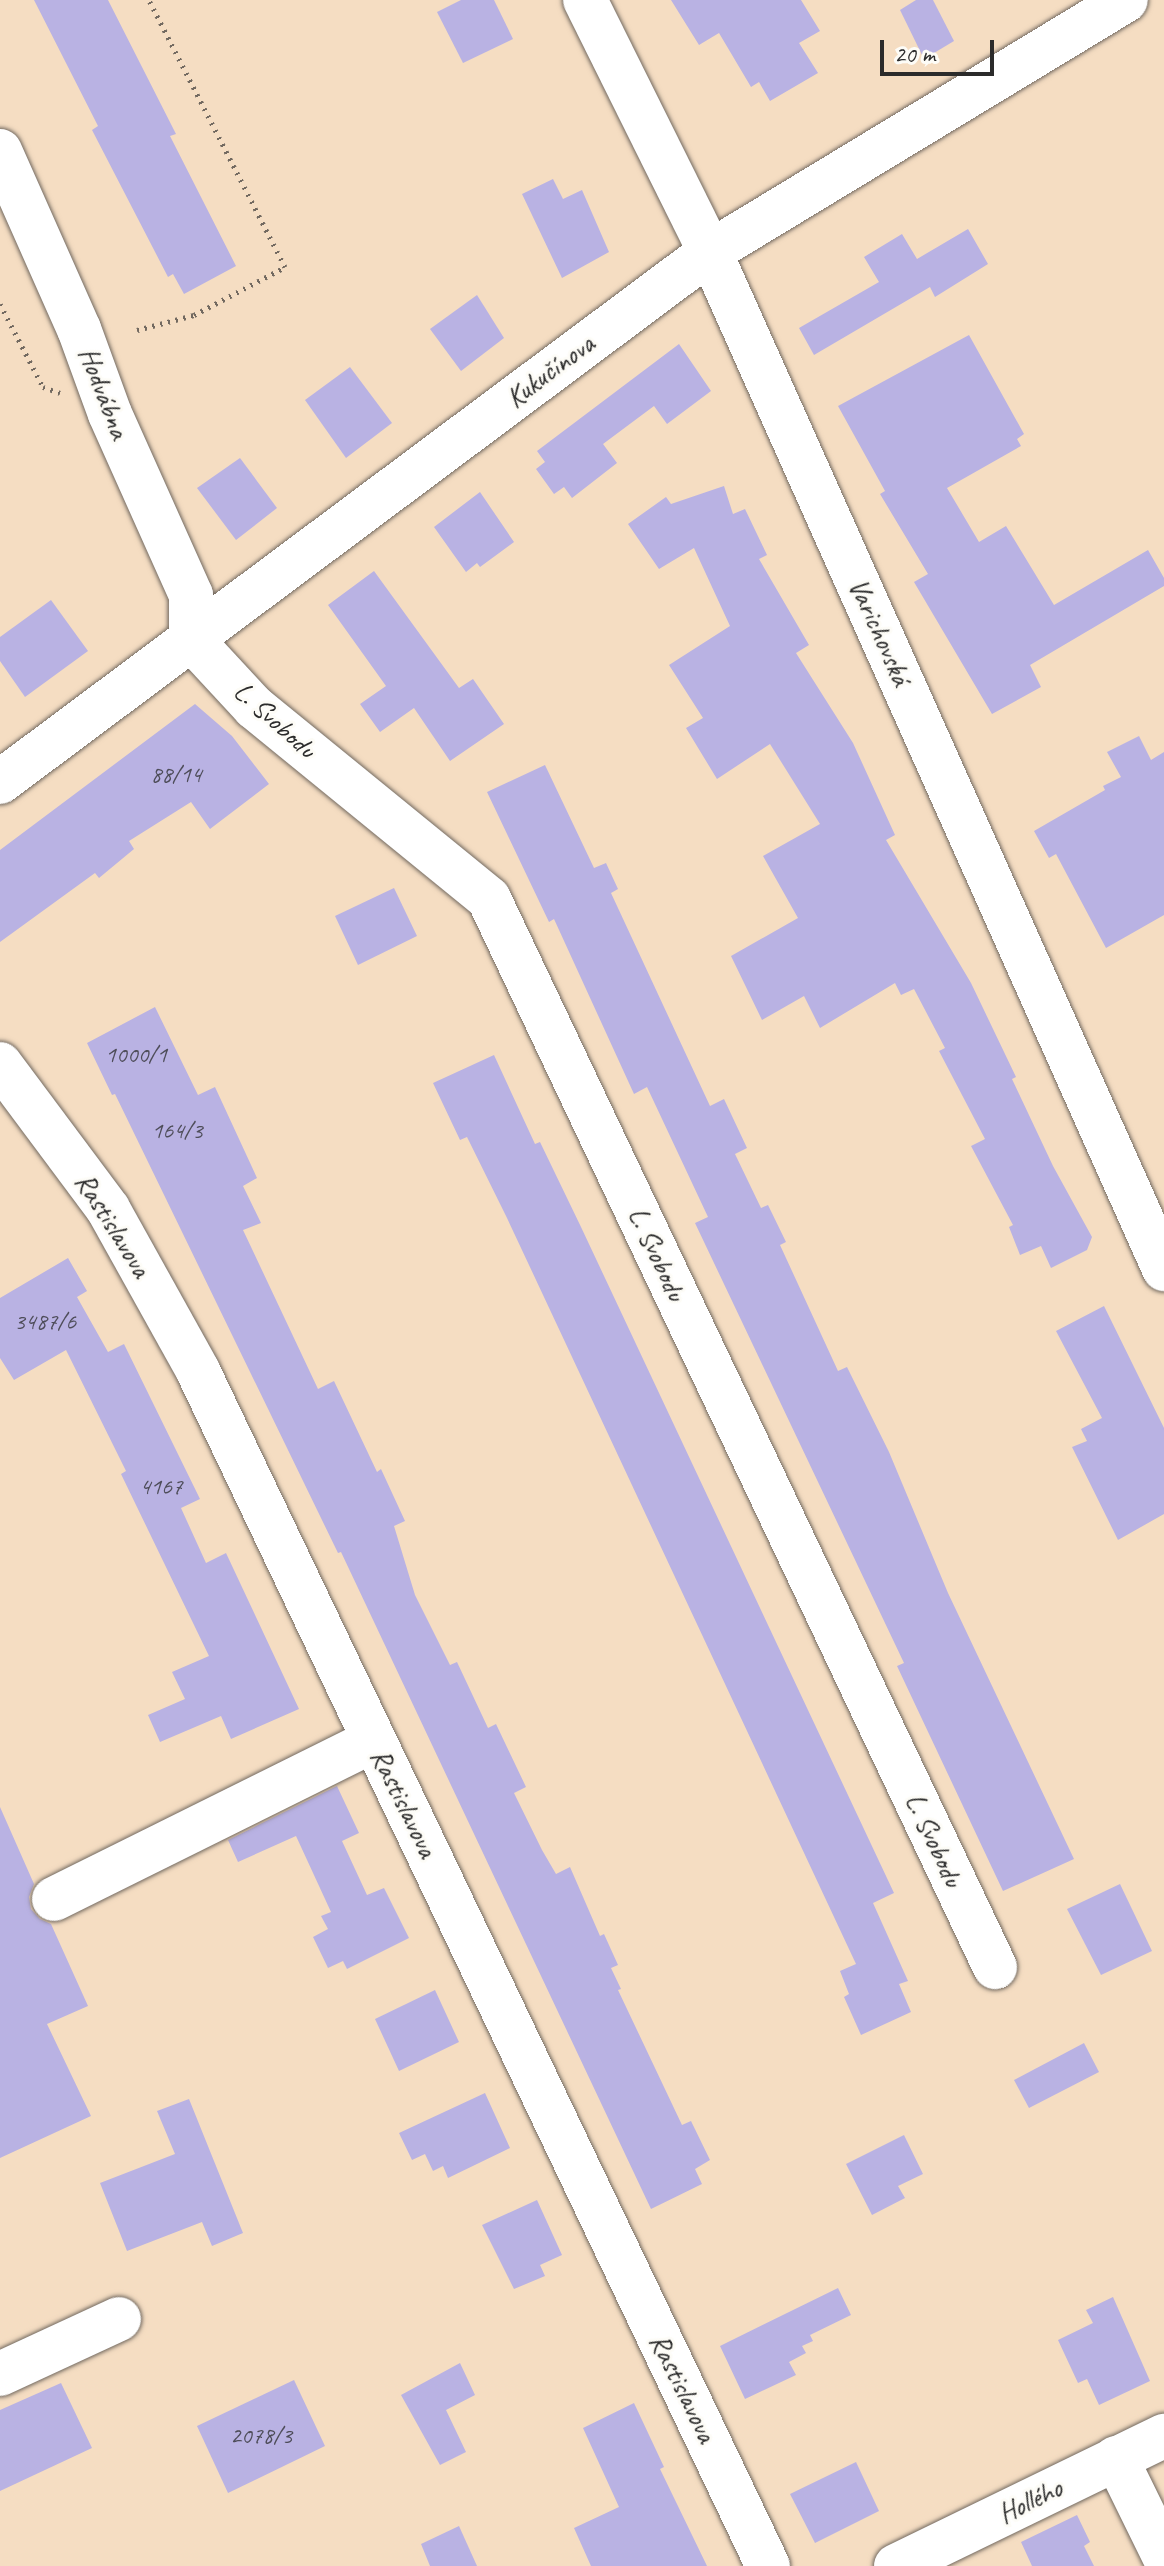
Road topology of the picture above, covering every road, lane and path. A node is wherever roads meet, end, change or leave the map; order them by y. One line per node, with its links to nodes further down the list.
1 (149, 0): 7 (path)
2 (585, 0): 5 (street, Varichovská)
3 (1126, 0): 5 (street, Kukučínova)
4 (0, 151): 8 (street, Hodvábna)
5 (710, 252): 9 (street, Kukučínova); 12 (street, Varichovská)
6 (0, 304): 8 (path)
7 (137, 330)
8 (110, 414): 9 (street, Hodvábna)
9 (191, 639): 10 (street, Kukučínova); 15 (street, L. Svobodu)
10 (0, 782)
11 (0, 1064): 13 (street, Rastislavova)
12 (1164, 1269)
13 (374, 1740): 14 (street); 21 (street, Rastislavova)
14 (54, 1899)
15 (995, 1967)
16 (119, 2319): 17 (street)
17 (0, 2374)
18 (1164, 2436): 19 (street, Hollého)
19 (1116, 2458): 20 (street); 22 (street, Hollého)
20 (1164, 2556)
21 (768, 2566)
22 (896, 2566)

